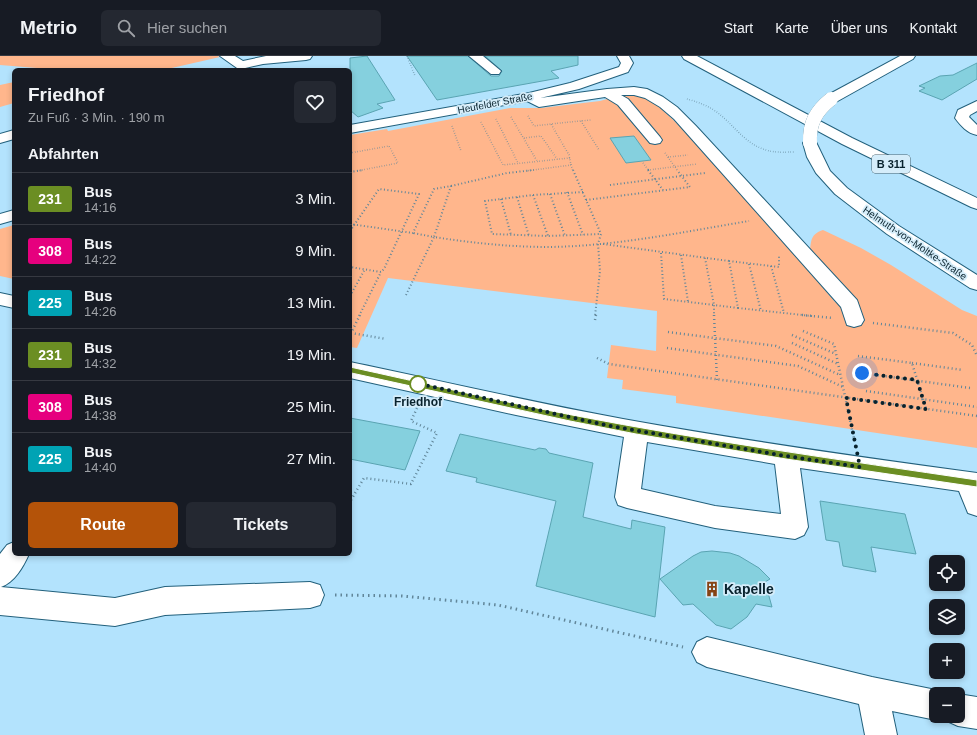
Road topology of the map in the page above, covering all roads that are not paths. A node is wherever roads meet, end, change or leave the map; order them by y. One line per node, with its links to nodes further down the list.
1 (226, 56): 8 (street)
2 (306, 56): 8 (street)
3 (475, 56): 9 (street)
4 (623, 56): 12 (street, Heufelder Straße)
5 (688, 56): 10 (street, B 311)
6 (708, 56): 10 (street)
7 (909, 56): 22 (street, Helmuth-von-Moltke-Straße, bridge)
8 (244, 67)
9 (495, 71)
10 (719, 72): 19 (street, B 311)
11 (608, 93): 12 (street); 18 (street); 25 (street)
12 (530, 97): 14 (street, Heufelder Straße)
13 (977, 105): 15 (street)
14 (352, 129)
15 (977, 131)
16 (12, 135): 17 (street)
17 (0, 139)
18 (655, 140)
19 (977, 204)
20 (12, 216): 21 (street)
21 (0, 219)
22 (977, 284)
23 (0, 299): 24 (street)
24 (12, 302)
25 (854, 320)
26 (352, 370): 27 (street)
27 (636, 430): 28 (street); 28 (street)
28 (786, 456): 29 (street)
29 (972, 483): 30 (street)
30 (977, 505)
31 (14, 556): 32 (street)
32 (0, 575)
33 (310, 595): 34 (street)
34 (0, 601)
35 (707, 652): 36 (street)
36 (872, 692): 37 (street); 40 (street)
37 (929, 704)
38 (965, 711): 39 (street)
39 (977, 713)
40 (881, 735)

